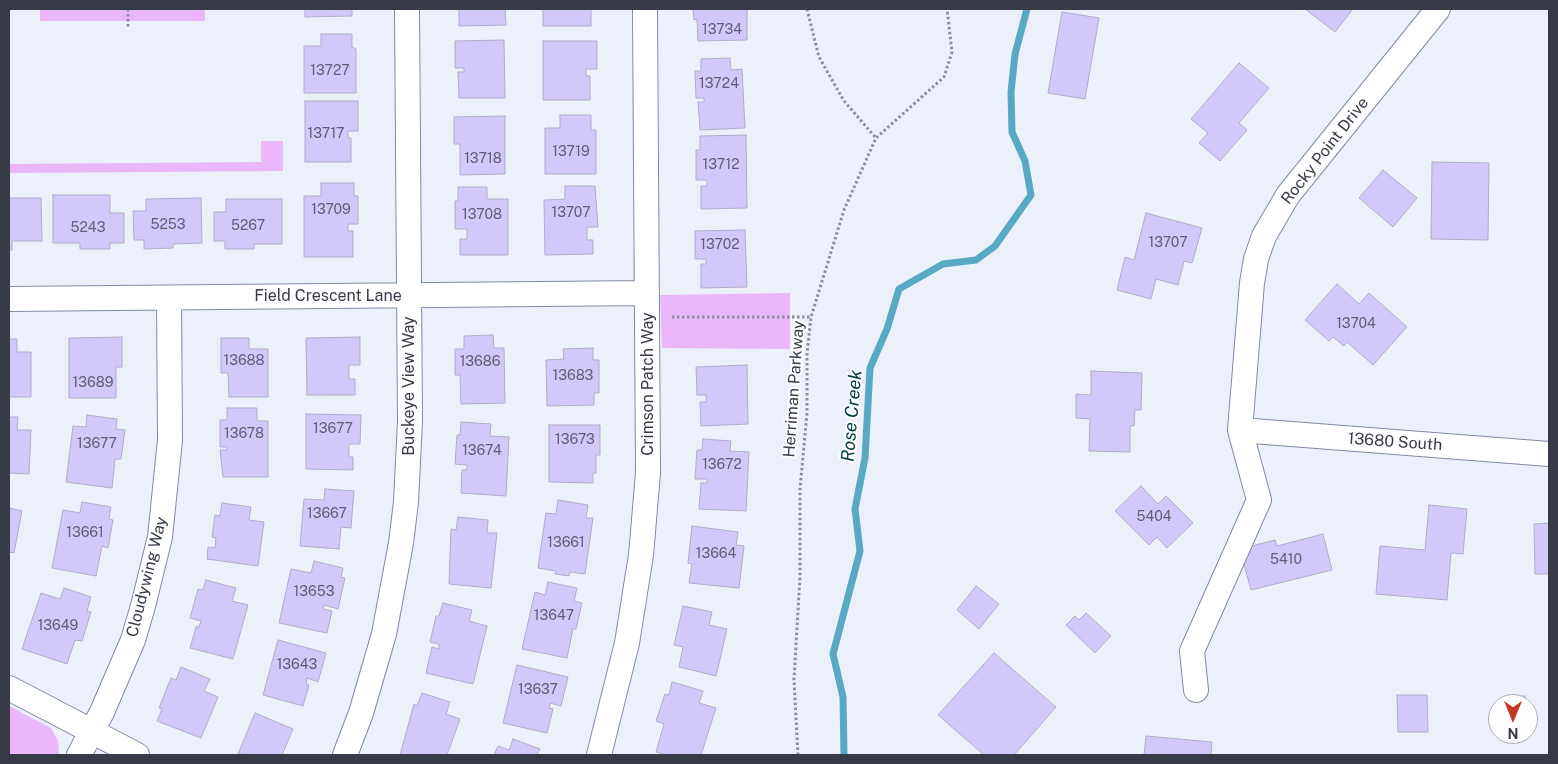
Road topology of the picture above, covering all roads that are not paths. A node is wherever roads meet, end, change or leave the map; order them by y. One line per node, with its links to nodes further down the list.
1 (407, 9): 5 (street, Buckeye View Way)
2 (645, 9): 4 (street, Crimson Patch Way)
3 (1438, 9): 8 (street, Rocky Point Drive)
4 (648, 294): 5 (street, Field Crescent Lane); 16 (street, Crimson Patch Way)
5 (409, 296): 6 (street, Field Crescent Lane); 15 (street, Buckeye View Way)
6 (169, 298): 7 (street, Field Crescent Lane); 12 (street, Cloudywing Way)
7 (9, 299)
8 (1240, 430): 9 (street, 13680 South); 11 (street, Rocky Point Drive)
9 (1549, 454)
10 (9, 688): 12 (street)
11 (1196, 690)
12 (92, 732): 13 (street, Cloudywing Way); 14 (street)
13 (79, 755)
14 (137, 755)
15 (345, 755)
16 (599, 755)

